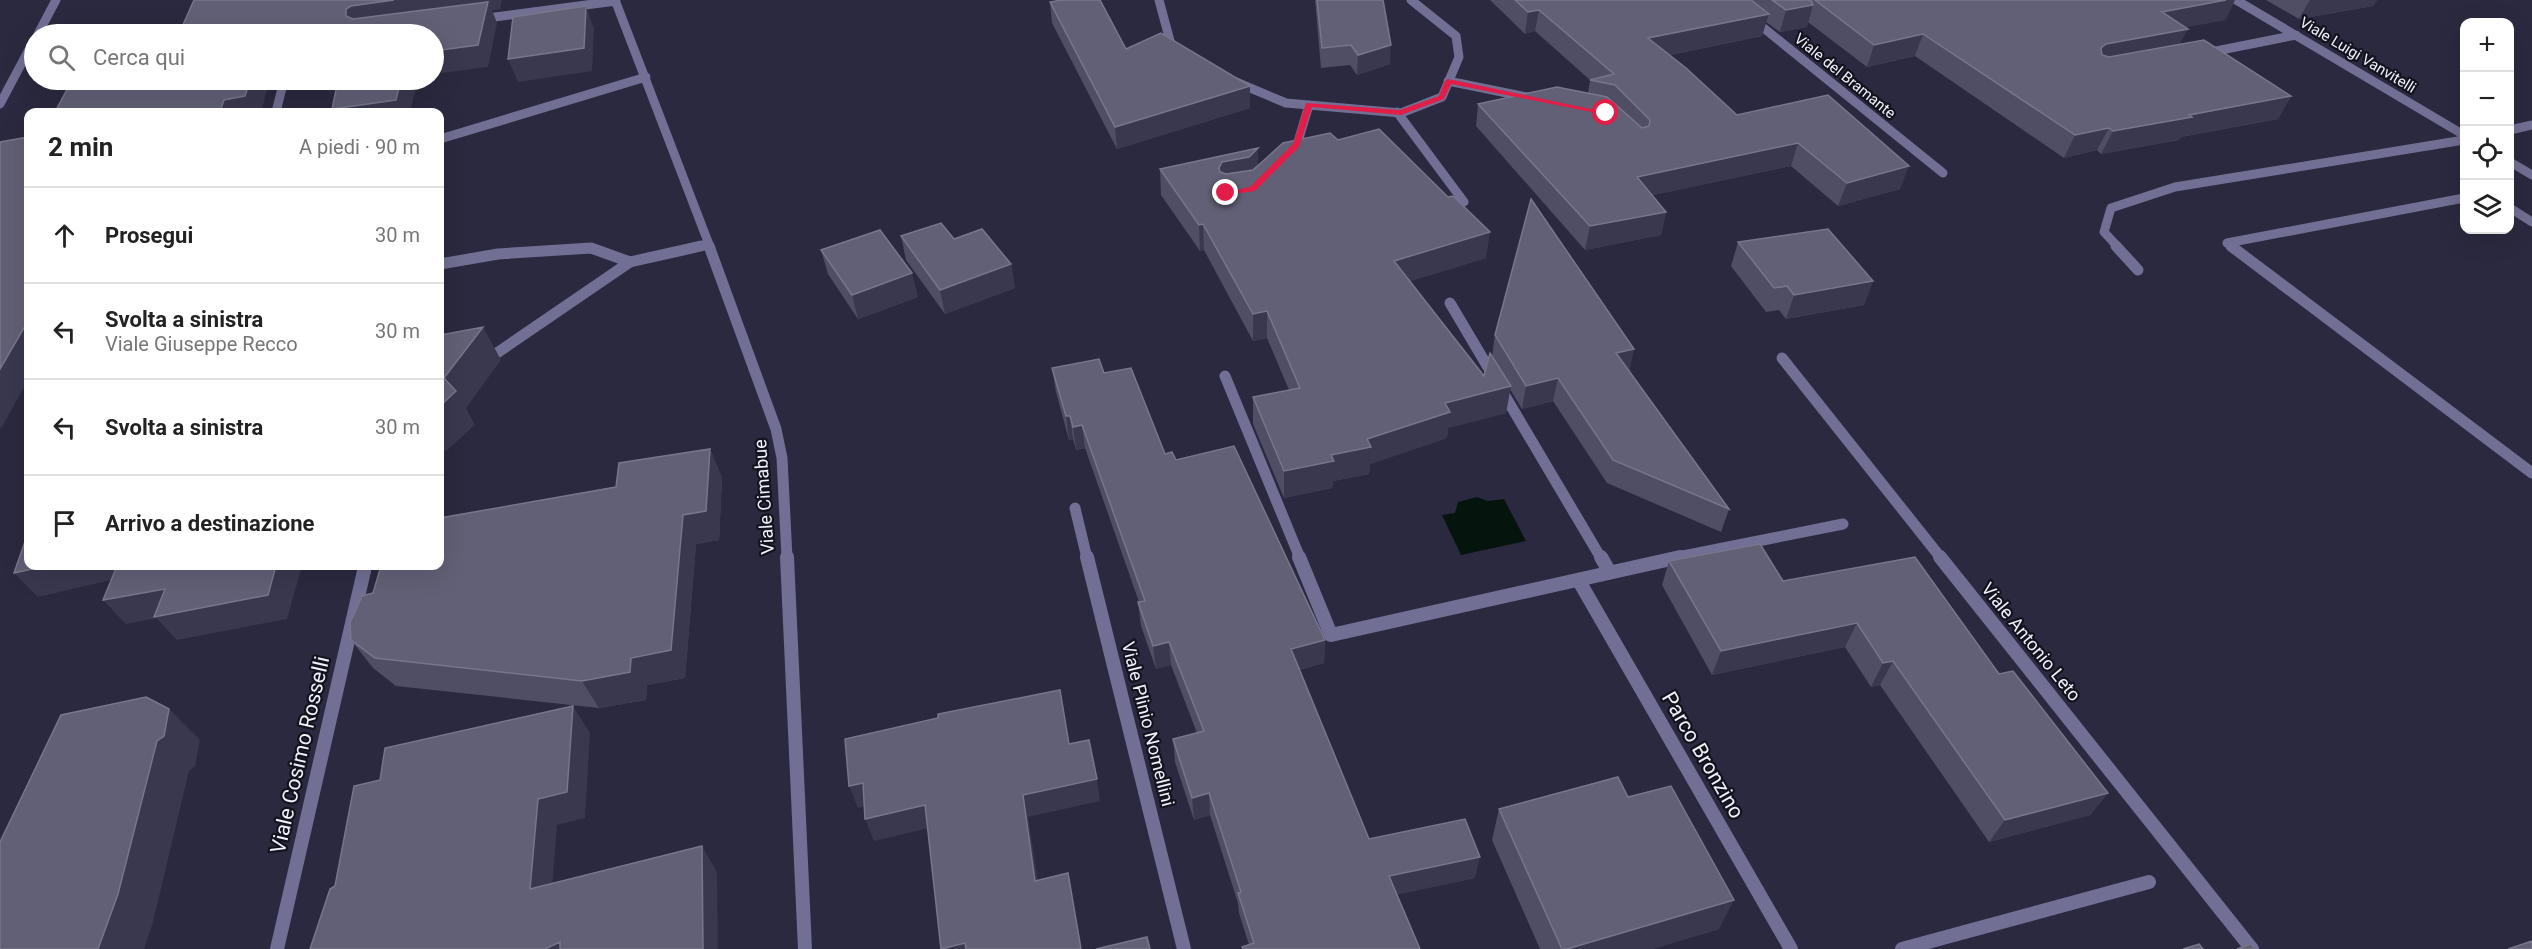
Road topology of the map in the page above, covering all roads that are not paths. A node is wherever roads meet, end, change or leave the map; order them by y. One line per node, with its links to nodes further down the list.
1 (56, 0): 8 (street)
2 (616, 0): 7 (street); 14 (street, Viale Cimabue)
3 (1159, 0): 12 (street)
4 (1411, 0): 15 (street)
5 (1730, 0): 29 (street, Viale del Bramante)
6 (2236, 0): 9 (street, Viale Luigi Vanvitelli)
7 (466, 21)
8 (43, 24)
9 (2296, 35): 10 (street); 24 (street, Viale Luigi Vanvitelli)
10 (2191, 55)
11 (24, 59): 18 (street)
12 (1184, 59)
13 (1224, 76): 19 (street)
14 (646, 77): 25 (street); 35 (street, Viale Cimabue)
15 (1448, 81): 17 (street); 21 (street)
16 (282, 90): 20 (street)
17 (1539, 99)
18 (0, 104)
19 (1309, 105): 21 (street); 27 (street)
20 (277, 108)
21 (1396, 112): 32 (street)
22 (2532, 125): 23 (street)
23 (2514, 129)
24 (2460, 133)
25 (444, 138)
26 (2460, 141): 38 (street)
27 (1282, 160)
28 (2514, 164): 30 (street)
29 (1943, 173)
30 (2532, 175)
31 (2460, 199): 43 (street)
32 (1464, 202)
33 (2514, 211): 34 (street)
34 (2532, 222)
35 (709, 244): 36 (street); 51 (street, Viale Cimabue)
36 (630, 262): 37 (street); 40 (street)
37 (444, 263)
38 (2138, 270)
39 (1450, 303): 46 (street)
40 (472, 358)
41 (1782, 358): 55 (street, Viale Antonio Leto)
42 (1225, 376): 48 (street)
43 (2532, 473)
44 (1075, 508): 52 (street, Viale Plinio Nomellini)
45 (1843, 524): 46 (street)
46 (1609, 570): 48 (street)
47 (364, 571): 50 (street, Viale Cosimo Rosselli)
48 (1580, 581): 53 (street, Parco Bronzino)
49 (2149, 882): 54 (street)
50 (277, 949)
51 (805, 949)
52 (1184, 949)
53 (1791, 949)
54 (1902, 949)
55 (2252, 949)

